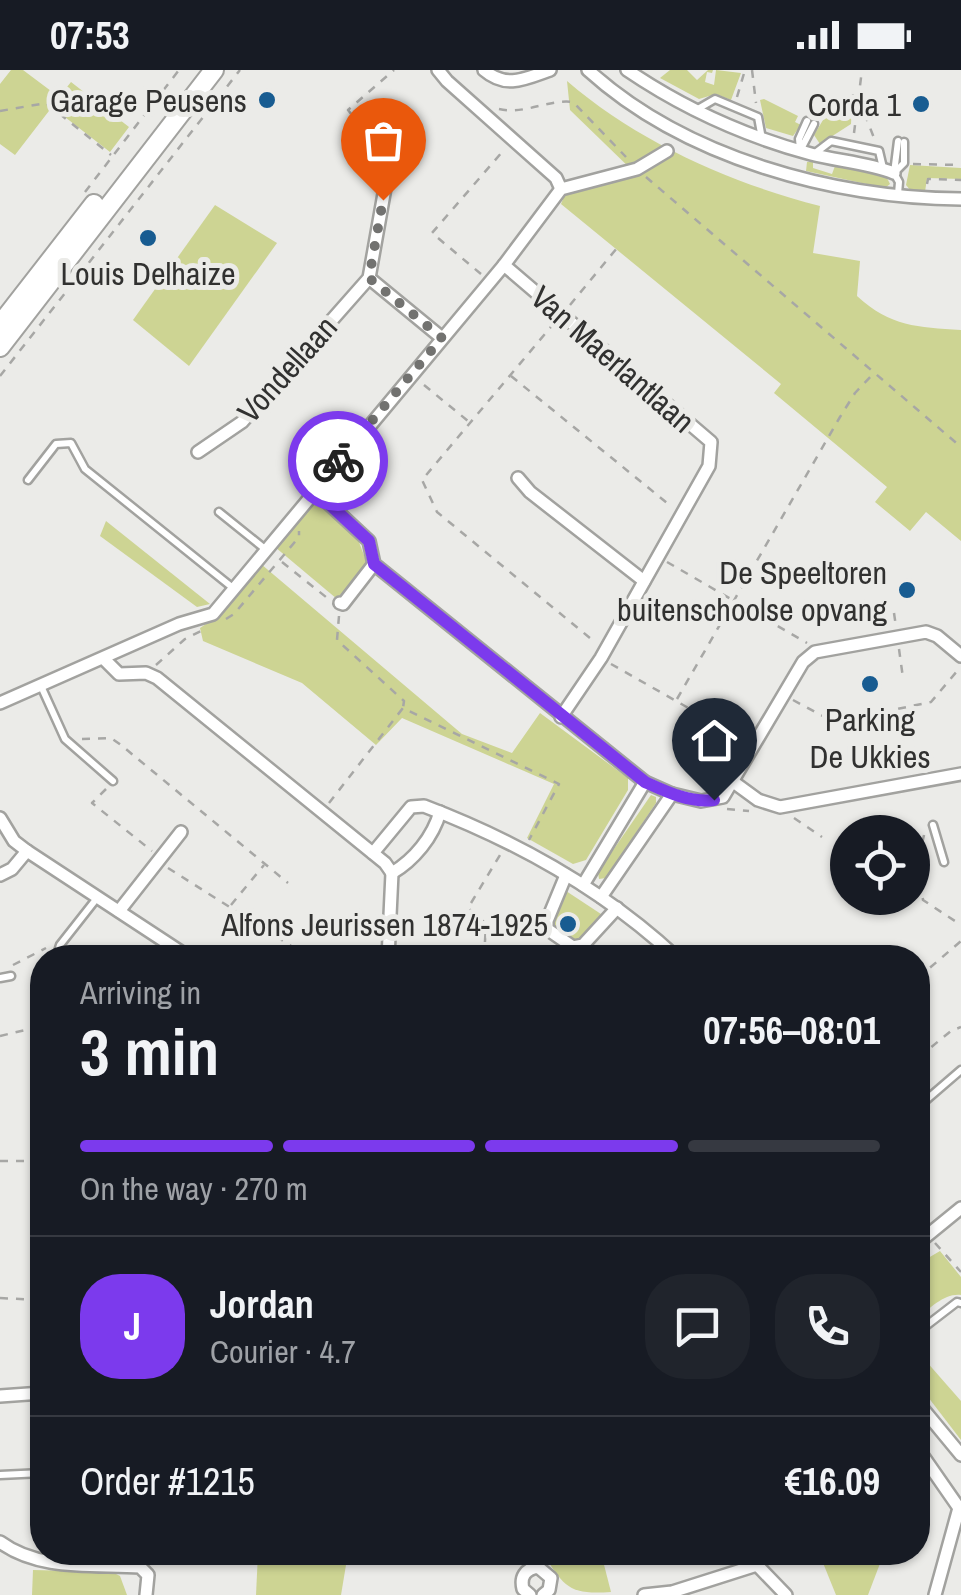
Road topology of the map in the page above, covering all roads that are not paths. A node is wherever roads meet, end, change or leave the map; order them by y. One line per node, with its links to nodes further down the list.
1 (200, 70): 25 (main road)
2 (214, 70): 27 (main road)
3 (438, 70): 20 (street)
4 (484, 70): 9 (street)
5 (550, 70): 9 (street)
6 (578, 70): 10 (street)
7 (588, 70): 10 (street)
8 (627, 70): 11 (street)
9 (533, 74)
10 (600, 80): 19 (street)
11 (695, 111): 13 (street); 13 (lane)
12 (810, 122): 14 (lane)
13 (762, 139): 14 (street)
14 (800, 150): 16 (street); 19 (street)
15 (667, 151): 20 (street)
16 (814, 154): 18 (street); 18 (lane)
17 (390, 160): 24 (street)
18 (894, 168): 18 (lane); 21 (lane)
19 (793, 176): 21 (street)
20 (561, 190): 23 (street)
21 (898, 196): 22 (street)
22 (961, 199)
23 (504, 265): 26 (street); 35 (street, Van Maerlantlaan)
24 (369, 278): 26 (street); 28 (street, Vondellaan)
25 (0, 325)
26 (442, 338): 31 (street)
27 (0, 347)
28 (198, 452)
29 (518, 478): 35 (street)
30 (28, 480): 36 (lane)
31 (314, 490): 33 (street); 34 (street)
32 (220, 512): 33 (lane)
33 (265, 549): 36 (street)
34 (374, 564): 37 (street); 42 (street)
35 (644, 580): 42 (street, Van Maerlantlaan)
36 (234, 588): 39 (street)
37 (340, 603)
38 (961, 656): 44 (street)
39 (104, 659): 40 (street); 53 (street)
40 (41, 686): 41 (street); 45 (lane)
41 (0, 703)
42 (562, 717): 46 (street)
43 (961, 774): 44 (street)
44 (732, 781): 47 (street)
45 (113, 782)
46 (645, 782): 47 (street); 58 (street)
47 (672, 794): 59 (street)
48 (440, 812): 53 (street); 55 (street); 57 (street)
49 (0, 818): 52 (street)
50 (932, 825): 54 (lane)
51 (181, 832): 62 (street)
52 (27, 851): 56 (street); 60 (street)
53 (373, 853): 55 (street)
54 (944, 862)
55 (392, 874): 65 (street)
56 (0, 875)
57 (566, 875): 58 (street); 66 (street)
58 (583, 886): 59 (street)
59 (601, 897): 61 (street)
60 (97, 898): 62 (street); 63 (lane)
61 (617, 908): 67 (street); 68 (street)
62 (119, 912): 64 (street)
63 (60, 945)
64 (170, 945)
65 (389, 945)
66 (569, 945)
67 (584, 945)
68 (661, 945)
69 (0, 975): 70 (lane)
70 (11, 976)
71 (961, 1070): 72 (lane)
72 (930, 1097)
73 (961, 1208): 74 (street)
74 (930, 1233)
75 (961, 1302): 76 (lane)
76 (930, 1323)
77 (30, 1394): 78 (street)
78 (0, 1396)
79 (930, 1418): 80 (street)
80 (961, 1455)
81 (930, 1466): 84 (street)
82 (30, 1474): 83 (lane)
83 (0, 1475)
84 (960, 1508): 96 (street)
85 (0, 1542): 86 (street)
86 (30, 1559)
87 (105, 1565): 92 (street)
88 (531, 1565): 89 (street)
89 (532, 1568): 90 (street); 93 (street)
90 (551, 1593)
91 (672, 1594): 94 (street); 95 (street)
92 (146, 1595)
93 (528, 1595)
94 (644, 1595)
95 (786, 1595)
96 (936, 1595)

